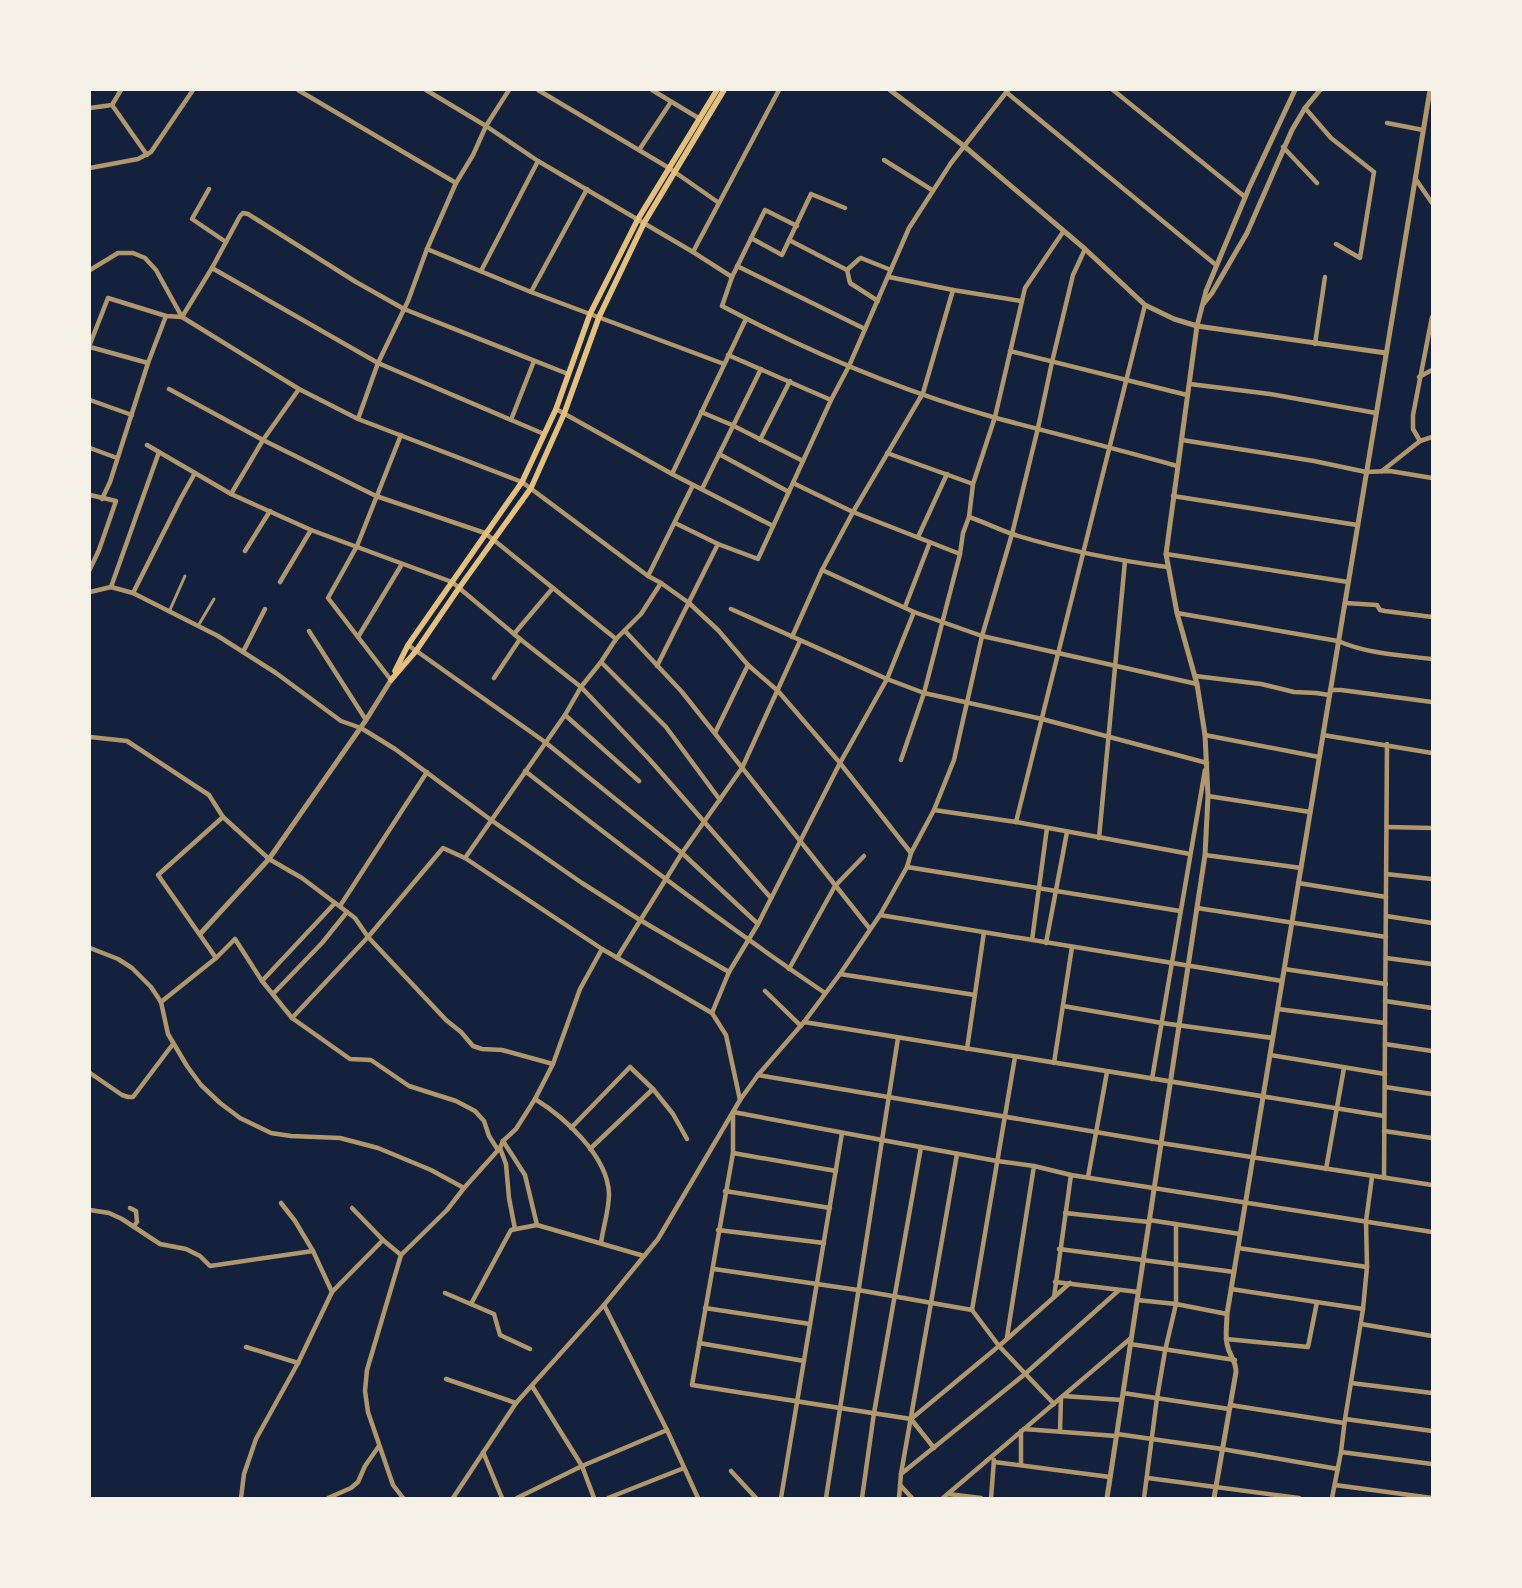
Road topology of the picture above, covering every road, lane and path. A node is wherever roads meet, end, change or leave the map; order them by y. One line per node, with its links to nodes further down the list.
1 (121, 90): 20 (street)
2 (193, 90): 30 (street)
3 (298, 90): 18 (street)
4 (313, 90): 18 (street)
5 (426, 90): 25 (street)
6 (509, 90): 25 (street)
7 (538, 90): 29 (street)
8 (652, 90): 19 (street)
9 (717, 90): 23 (main road)
10 (724, 90): 35 (main road)
11 (779, 90): 44 (street)
12 (890, 90): 27 (street)
13 (1114, 90): 42 (street)
14 (1295, 90): 42 (street)
15 (1320, 90): 22 (street)
16 (1431, 90): 26 (street)
17 (1007, 91): 27 (street); 57 (street)
18 (309, 96): 37 (street)
19 (671, 102): 23 (street); 29 (street)
20 (112, 105): 21 (street); 30 (street)
21 (90, 108)
22 (1305, 108): 28 (street); 53 (street)
23 (700, 119): 34 (main road)
24 (1387, 123): 26 (street)
25 (486, 126): 32 (street); 37 (street)
26 (1423, 130): 36 (street)
27 (964, 146): 41 (street); 49 (street)
28 (1283, 146): 38 (street); 72 (street)
29 (639, 150): 34 (street)
30 (147, 155): 33 (street)
31 (884, 160): 41 (street)
32 (538, 161): 40 (street); 63 (street)
33 (90, 168)
34 (669, 168): 35 (street); 46 (main road)
35 (675, 172): 44 (street); 47 (main road)
36 (1415, 178): 43 (street); 86 (street)
37 (456, 183): 54 (street)
38 (1317, 183)
39 (209, 189): 52 (street)
40 (588, 189): 46 (street); 68 (street)
41 (932, 190): 62 (street)
42 (1245, 197): 57 (street)
43 (1432, 202)
44 (720, 203): 56 (street)
45 (845, 208): 48 (street)
46 (638, 220): 47 (street); 74 (main road)
47 (644, 223): 56 (street); 77 (main road)
48 (797, 226): 50 (street); 51 (street)
49 (1063, 232): 55 (street); 70 (street)
50 (751, 238): 51 (street); 58 (street)
51 (789, 240): 61 (street)
52 (226, 242): 59 (street); 73 (street)
53 (1336, 244)
54 (427, 249): 63 (street); 73 (street)
55 (1085, 249): 71 (street); 89 (street)
56 (693, 252): 64 (street)
57 (1216, 265): 72 (street)
58 (737, 266): 64 (street); 81 (street)
59 (212, 268): 76 (street); 91 (street)
60 (90, 270): 76 (street)
61 (847, 270): 62 (street); 69 (street)
62 (891, 270): 65 (street)
63 (481, 272): 68 (street)
64 (732, 277): 79 (street)
65 (889, 277): 67 (street); 69 (street)
66 (1324, 277): 83 (street)
67 (953, 290): 70 (street); 103 (street)
68 (531, 292): 74 (street)
69 (878, 301): 81 (street)
70 (1021, 301): 85 (street)
71 (1145, 305): 80 (street); 99 (street)
72 (1202, 305): 80 (street)
73 (404, 309): 88 (street); 91 (street)
74 (590, 314): 77 (street); 96 (main road)
75 (166, 316): 76 (street); 84 (street); 90 (street)
76 (182, 317): 101 (street)
77 (599, 317): 92 (street); 110 (main road)
78 (1432, 317): 82 (street)
79 (746, 319): 87 (street); 93 (street)
80 (1197, 326): 83 (street); 100 (street)
81 (865, 329): 93 (street)
82 (1431, 330): 97 (street)
83 (1315, 344): 86 (street)
84 (90, 346): 90 (street)
85 (1010, 351): 89 (street); 112 (street)
86 (1386, 353): 109 (street)
87 (728, 355): 92 (street); 94 (street)
88 (534, 361): 96 (street); 114 (street)
89 (1052, 362): 99 (street); 116 (street)
90 (148, 363): 111 (street)
91 (378, 363): 113 (street); 114 (street)
92 (724, 364): 108 (street)
93 (849, 366): 103 (street); 106 (street)
94 (761, 369): 98 (street); 115 (street)
95 (1432, 370): 97 (street)
96 (568, 374): 107 (main road)
97 (1420, 377): 123 (street)
98 (790, 381): 106 (street); 121 (street)
99 (1127, 381): 104 (street); 126 (street)
100 (1190, 384): 104 (street); 109 (street)
101 (298, 388): 113 (street); 120 (street)
102 (169, 389): 120 (street)
103 (923, 393): 112 (street); 128 (street)
104 (1187, 395): 122 (street)
105 (90, 400): 111 (street)
106 (831, 400): 131 (street)
107 (556, 409): 110 (street); 117 (main road)
108 (701, 412): 115 (street); 136 (street)
109 (1376, 413): 134 (street)
110 (564, 414): 136 (street); 143 (main road)
111 (132, 415): 130 (street)
112 (995, 417): 116 (street); 141 (street)
113 (358, 419): 118 (street)
114 (511, 420): 117 (street)
115 (732, 425): 121 (street); 129 (street)
116 (1038, 428): 126 (street); 159 (street)
117 (544, 434): 139 (main road)
118 (401, 435): 139 (street); 148 (street)
119 (1432, 437): 123 (street)
120 (262, 440): 146 (street); 148 (street)
121 (760, 440): 131 (street)
122 (1182, 440): 132 (street); 134 (street)
123 (1420, 441): 133 (street)
124 (147, 445): 127 (street)
125 (90, 448): 130 (street)
126 (1110, 448): 132 (street); 166 (street)
127 (159, 452): 135 (street); 180 (street)
128 (887, 453): 137 (street); 152 (street)
129 (719, 454): 144 (street); 145 (street)
130 (118, 458): 150 (street)
131 (804, 461): 140 (street)
132 (1177, 466): 149 (street)
133 (1382, 470): 134 (street); 138 (street)
134 (1366, 472): 155 (street)
135 (195, 473): 146 (street); 184 (street)
136 (672, 474): 142 (street)
137 (947, 474): 141 (street); 160 (street)
138 (1432, 478)
139 (522, 482): 143 (street); 158 (main road)
140 (793, 484): 145 (street); 152 (street)
141 (973, 484): 153 (street)
142 (693, 485): 144 (street); 154 (street)
143 (531, 488): 161 (main road); 175 (street)
144 (702, 489): 156 (street)
145 (789, 492): 156 (street)
146 (231, 494): 151 (street)
147 (90, 495): 150 (street)
148 (376, 496): 158 (street); 164 (street)
149 (1173, 496): 155 (street); 168 (street)
150 (102, 499): 172 (street)
151 (270, 511): 157 (street); 165 (street)
152 (853, 512): 160 (street); 173 (street)
153 (969, 516): 159 (street); 167 (street)
154 (675, 523): 163 (street); 175 (street)
155 (1357, 525): 178 (street)
156 (773, 526): 163 (street)
157 (311, 530): 164 (street); 176 (street)
158 (485, 533): 161 (street); 177 (main road)
159 (1012, 534): 166 (street); 200 (street)
160 (918, 537): 162 (street)
161 (494, 541): 181 (main road); 182 (street)
162 (930, 542): 167 (street); 188 (street)
163 (718, 544): 186 (street)
164 (357, 546): 170 (street); 201 (street)
165 (245, 551)
166 (1084, 553): 169 (street); 210 (street)
167 (960, 554): 195 (street)
168 (1166, 554): 171 (street); 178 (street)
169 (1125, 561): 171 (street); 215 (street)
170 (402, 564): 177 (street); 201 (street)
171 (1167, 567): 193 (street)
172 (90, 569)
173 (822, 570): 188 (street); 202 (street)
174 (185, 576): 191 (street)
175 (648, 576): 179 (street)
176 (280, 582)
177 (452, 582): 181 (street); 207 (main road)
178 (1348, 582): 187 (street)
179 (661, 583): 186 (street); 198 (street)
180 (111, 587): 183 (street); 184 (street)
181 (458, 588): 199 (street); 208 (main road)
182 (552, 589): 199 (street); 204 (street)
183 (90, 592)
184 (133, 593): 191 (street)
185 (214, 599): 196 (street)
186 (689, 603): 213 (street); 214 (street)
187 (1345, 603): 194 (street); 206 (street)
188 (905, 607): 192 (street)
189 (265, 609): 209 (street)
190 (731, 609): 202 (street)
191 (170, 612): 196 (street)
192 (914, 612): 195 (street); 218 (street)
193 (1178, 613): 206 (street); 216 (street)
194 (1432, 617)
195 (942, 621): 200 (street); 223 (street)
196 (198, 626): 209 (street)
197 (309, 631): 229 (street)
198 (624, 631): 204 (street); 214 (street)
199 (514, 634): 203 (street)
200 (982, 636): 210 (street); 225 (street)
201 (358, 637): 219 (street)
202 (792, 637): 205 (street)
203 (520, 639): 217 (street); 221 (street)
204 (616, 639): 212 (street)
205 (800, 641): 218 (street); 222 (street)
206 (1338, 641): 211 (street); 224 (street)
207 (408, 645): 208 (street); 219 (main road)
208 (416, 651): 219 (main road); 236 (street)
209 (244, 652): 230 (street)
210 (1058, 653): 215 (street); 228 (street)
211 (1432, 659)
212 (601, 662): 221 (street); 248 (street)
213 (748, 665): 222 (street); 231 (street)
214 (657, 666): 231 (street)
215 (1114, 667): 220 (street); 235 (street)
216 (1195, 676): 220 (street); 224 (street)
217 (494, 678)
218 (887, 679): 223 (street); 242 (street)
219 (391, 680): 229 (street)
220 (1197, 684): 232 (street)
221 (581, 687): 227 (street); 253 (street)
222 (778, 691): 242 (street); 243 (street)
223 (924, 693): 225 (street); 240 (street)
224 (1330, 693): 226 (street); 233 (street)
225 (968, 701): 228 (street); 249 (street)
226 (1432, 702)
227 (565, 715): 236 (street); 246 (street)
228 (1042, 718): 235 (street); 254 (street)
229 (366, 720): 230 (street)
230 (361, 728): 245 (street); 267 (street)
231 (715, 733): 243 (street)
232 (1205, 735): 239 (street); 241 (street)
233 (1323, 735): 237 (street); 239 (street)
234 (90, 737): 251 (street)
235 (1110, 737): 241 (street); 259 (street)
236 (545, 742): 244 (street); 261 (street)
237 (1386, 744): 238 (street); 255 (street)
238 (1432, 753)
239 (1319, 757): 250 (street)
240 (901, 760)
241 (1207, 762): 247 (street); 263 (street)
242 (840, 763): 260 (street); 262 (street)
243 (742, 768): 248 (street); 260 (street)
244 (525, 771): 252 (street); 271 (street)
245 (427, 772): 252 (street); 280 (street)
246 (639, 781)
247 (1208, 796): 250 (street); 264 (street)
248 (720, 800): 253 (street)
249 (934, 810): 254 (street); 262 (street)
250 (1310, 812): 269 (street)
251 (223, 817): 267 (street); 292 (street)
252 (491, 820): 266 (street); 286 (street)
253 (704, 822): 261 (street); 278 (street)
254 (1016, 822): 256 (street)
255 (1387, 827): 257 (street); 270 (street)
256 (1046, 828): 258 (street); 275 (street)
257 (1432, 828)
258 (1067, 832): 259 (street); 276 (street)
259 (1099, 838): 263 (street)
260 (800, 842): 274 (street); 278 (street)
261 (682, 853): 271 (street); 289 (street)
262 (911, 853): 268 (street)
263 (1190, 854): 283 (street)
264 (1205, 855): 269 (street); 281 (street)
265 (864, 856): 274 (street)
266 (465, 858): 293 (street); 300 (street)
267 (269, 859): 279 (street); 292 (street)
268 (907, 867): 275 (street); 284 (street)
269 (1301, 868): 273 (street)
270 (1386, 874): 272 (street); 277 (street)
271 (666, 879): 286 (street); 295 (street)
272 (1432, 879)
273 (1298, 883): 277 (street); 287 (street)
274 (835, 886): 290 (street); 307 (street)
275 (1039, 888): 276 (street); 296 (street)
276 (1056, 890): 283 (street); 297 (street)
277 (1386, 897): 285 (street)
278 (771, 898): 289 (street)
279 (335, 903): 280 (street); 311 (street)
280 (340, 906): 282 (street)
281 (1197, 908): 287 (street); 306 (street)
282 (347, 912): 293 (street); 316 (street)
283 (1180, 912): 304 (street)
284 (880, 915): 290 (street); 291 (street)
285 (1386, 916): 288 (street); 294 (street)
286 (640, 920): 302 (street); 309 (street)
287 (1292, 923): 294 (street); 308 (street)
288 (1432, 923)
289 (758, 924): 295 (street)
290 (870, 929): 310 (street)
291 (984, 932): 296 (street); 317 (street)
292 (200, 934): 301 (street)
293 (368, 937): 324 (street); 338 (street)
294 (1386, 937): 303 (street)
295 (747, 939): 307 (street); 309 (street)
296 (1032, 940): 297 (street)
297 (1046, 943): 298 (street)
298 (1072, 947): 304 (street); 320 (street)
299 (90, 948): 319 (street)
300 (602, 949): 302 (street); 338 (street)
301 (216, 958): 311 (street); 319 (street)
302 (617, 958): 323 (street)
303 (1386, 958): 305 (street); 313 (street)
304 (1172, 963): 306 (street); 325 (street)
305 (1432, 964)
306 (1188, 966): 312 (street); 328 (street)
307 (790, 969): 315 (street)
308 (1284, 969): 312 (street); 313 (street)
309 (729, 972): 323 (street)
310 (840, 974): 315 (street); 317 (street)
311 (262, 981): 316 (street)
312 (1282, 982): 322 (street)
313 (1386, 984): 318 (street)
314 (765, 991): 327 (street)
315 (825, 993): 327 (street)
316 (273, 994): 324 (street)
317 (975, 995): 333 (street)
318 (1385, 1000): 321 (street); 326 (street)
319 (161, 1002): 331 (street)
320 (1063, 1006): 325 (street); 337 (street)
321 (1432, 1008)
322 (1278, 1009): 326 (street); 330 (street)
323 (712, 1013): 352 (street)
324 (292, 1018): 368 (street)
325 (1162, 1023): 328 (street); 344 (street)
326 (1385, 1023): 332 (street)
327 (802, 1024): 329 (street); 343 (street)
328 (1179, 1026): 330 (street); 345 (street)
329 (898, 1038): 333 (street); 349 (street)
330 (1273, 1038): 335 (street)
331 (173, 1044): 341 (street); 381 (street)
332 (1385, 1044): 334 (street); 342 (street)
333 (967, 1049): 336 (street)
334 (1432, 1051)
335 (1270, 1055): 339 (street); 350 (street)
336 (1015, 1057): 337 (street); 356 (street)
337 (1054, 1063): 340 (street)
338 (552, 1064): 351 (street)
339 (1344, 1068): 342 (street); 353 (street)
340 (1107, 1072): 344 (street); 359 (street)
341 (90, 1073)
342 (1385, 1074): 346 (street)
343 (758, 1075): 349 (street); 352 (street)
344 (1152, 1079): 345 (street)
345 (1170, 1082): 350 (street); 365 (street)
346 (1385, 1087): 348 (street); 355 (street)
347 (653, 1089): 357 (street); 362 (street); 367 (street)
348 (1432, 1094)
349 (888, 1097): 356 (street); 363 (street)
350 (1263, 1098): 353 (street); 371 (street)
351 (535, 1099): 357 (street); 364 (street)
352 (740, 1100): 354 (street)
353 (1336, 1109): 355 (street); 374 (street)
354 (733, 1112): 360 (street); 369 (street); 407 (street)
355 (1384, 1116): 358 (street)
356 (1005, 1117): 359 (street); 372 (street)
357 (571, 1128): 367 (street)
358 (1384, 1131): 361 (street); 379 (street)
359 (1097, 1132): 365 (street); 377 (street)
360 (842, 1133): 363 (street); 375 (street)
361 (1432, 1138)
362 (687, 1139)
363 (882, 1140): 366 (street); 417 (street)
364 (503, 1142): 368 (street); 393 (street)
365 (1161, 1143): 371 (street); 382 (street)
366 (921, 1147): 370 (street); 422 (street)
367 (590, 1148): 402 (street)
368 (499, 1149): 381 (street); 396 (street)
369 (733, 1153): 375 (street); 383 (street)
370 (957, 1154): 372 (street); 425 (street)
371 (1253, 1157): 374 (street); 385 (street)
372 (997, 1161): 373 (street); 432 (street)
373 (1034, 1166): 376 (street); 437 (street)
374 (1326, 1169): 378 (street)
375 (836, 1171): 388 (street)
376 (1070, 1175): 377 (street); 390 (street)
377 (1088, 1177): 382 (street)
378 (1372, 1177): 379 (street); 392 (street)
379 (1384, 1178): 380 (street)
380 (1432, 1185)
381 (464, 1188): 406 (street)
382 (1154, 1188): 385 (street); 391 (street)
383 (725, 1191): 388 (street); 397 (street)
384 (281, 1202): 405 (street)
385 (1246, 1202): 392 (street); 399 (street)
386 (130, 1208): 395 (street)
387 (352, 1208): 400 (street)
388 (830, 1208): 401 (street)
389 (90, 1210): 395 (street)
390 (1065, 1213): 391 (street); 403 (street)
391 (1149, 1221): 394 (street); 408 (street)
392 (1366, 1222): 398 (street); 410 (street)
393 (537, 1224): 396 (street); 402 (street)
394 (1176, 1224): 399 (street); 409 (street)
395 (134, 1226): 405 (street)
396 (515, 1229): 427 (street)
397 (718, 1230): 401 (street); 411 (street)
398 (1432, 1232)
399 (1240, 1234): 404 (street)
400 (383, 1240): 406 (street); 419 (street)
401 (824, 1243): 415 (street)
402 (601, 1244): 407 (street)
403 (1060, 1248): 408 (street); 413 (street)
404 (1238, 1248): 410 (street); 412 (street)
405 (314, 1252): 419 (street)
406 (401, 1256): 471 (street)
407 (644, 1256): 429 (street)
408 (1143, 1259): 409 (street); 420 (street)
409 (1176, 1263): 412 (street); 428 (street)
410 (1367, 1267): 431 (street)
411 (714, 1269): 415 (street); 430 (street)
412 (1234, 1272): 416 (street)
413 (1055, 1282): 414 (street); 423 (street)
414 (1070, 1283): 418 (street); 423 (street)
415 (817, 1284): 417 (street); 434 (street)
416 (1231, 1289): 426 (street); 433 (street)
417 (858, 1290): 422 (street); 461 (street)
418 (1118, 1291): 420 (street); 448 (street)
419 (332, 1292): 447 (street)
420 (1138, 1292): 424 (street)
421 (445, 1294): 427 (street)
422 (894, 1297): 425 (street); 462 (street)
423 (1054, 1297): 437 (street)
424 (1137, 1300): 428 (street); 439 (street)
425 (932, 1302): 432 (street); 463 (street)
426 (1317, 1302): 431 (street); 438 (street)
427 (471, 1304): 443 (street)
428 (1176, 1304): 433 (street); 444 (street)
429 (604, 1305): 451 (street); 465 (street)
430 (705, 1308): 434 (street); 440 (street)
431 (1363, 1309): 435 (street)
432 (972, 1310): 441 (street)
433 (1227, 1314): 438 (street)
434 (810, 1324): 446 (street)
435 (1361, 1324): 436 (street); 450 (street)
436 (1432, 1336)
437 (1007, 1338): 441 (street)
438 (1226, 1339): 445 (street)
439 (1130, 1341): 444 (street); 452 (street); 454 (street)
440 (699, 1343): 446 (street); 457 (street)
441 (999, 1346): 448 (street); 463 (street)
442 (246, 1347): 447 (street)
443 (530, 1349)
444 (1165, 1351): 445 (street); 455 (street)
445 (1235, 1360): 460 (street)
446 (804, 1361): 457 (street)
447 (298, 1362): 491 (street)
448 (1025, 1374): 459 (street); 472 (street)
449 (446, 1379): 458 (street)
450 (1351, 1383): 453 (street); 464 (street)
451 (532, 1386): 458 (street); 480 (street)
452 (1123, 1393): 455 (street); 456 (street)
453 (1432, 1393)
454 (1062, 1397): 456 (street); 459 (street); 467 (street)
455 (1157, 1398): 460 (street); 470 (street)
456 (1122, 1400): 469 (street)
457 (798, 1401): 461 (street); 501 (street)
458 (516, 1403): 474 (street)
459 (1054, 1404): 466 (street)
460 (1230, 1407): 464 (street); 473 (street)
461 (840, 1408): 462 (street); 502 (street)
462 (874, 1413): 463 (street); 503 (street)
463 (911, 1418): 472 (street); 484 (street)
464 (1344, 1421): 468 (street); 475 (street)
465 (667, 1430): 480 (street); 481 (street)
466 (1023, 1430): 467 (street); 476 (street); 479 (street)
467 (1060, 1431): 469 (street)
468 (1432, 1431)
469 (1116, 1435): 470 (street); 485 (street)
470 (1152, 1438): 473 (street); 486 (street)
471 (379, 1446): 492 (street); 493 (street)
472 (934, 1448): 484 (street)
473 (1222, 1449): 482 (street); 489 (street)
474 (484, 1452): 494 (street); 495 (street)
475 (1341, 1452): 478 (street); 482 (street)
476 (994, 1454): 477 (street); 490 (street)
477 (994, 1462): 479 (street); 508 (street)
478 (1432, 1464)
479 (1021, 1465): 485 (street)
480 (582, 1466): 496 (street); 497 (street)
481 (684, 1468): 498 (street); 499 (street)
482 (1338, 1469): 488 (street)
483 (730, 1470): 500 (street)
484 (901, 1474): 487 (street)
485 (1110, 1477): 509 (street)
486 (1148, 1478): 489 (street); 510 (street)
487 (900, 1485): 504 (street); 505 (street)
488 (1335, 1485): 513 (street); 514 (street)
489 (1216, 1486): 511 (street); 512 (street)
490 (952, 1496): 506 (street); 507 (street)
491 (241, 1498)
492 (328, 1498)
493 (403, 1498)
494 (453, 1498)
495 (502, 1498)
496 (517, 1498)
497 (594, 1498)
498 (608, 1498)
499 (698, 1498)
500 (756, 1498)
501 (781, 1498)
502 (826, 1498)
503 (862, 1498)
504 (899, 1498)
505 (912, 1498)
506 (943, 1498)
507 (981, 1498)
508 (991, 1498)
509 (1107, 1498)
510 (1144, 1498)
511 (1214, 1498)
512 (1299, 1498)
513 (1332, 1498)
514 (1432, 1498)

